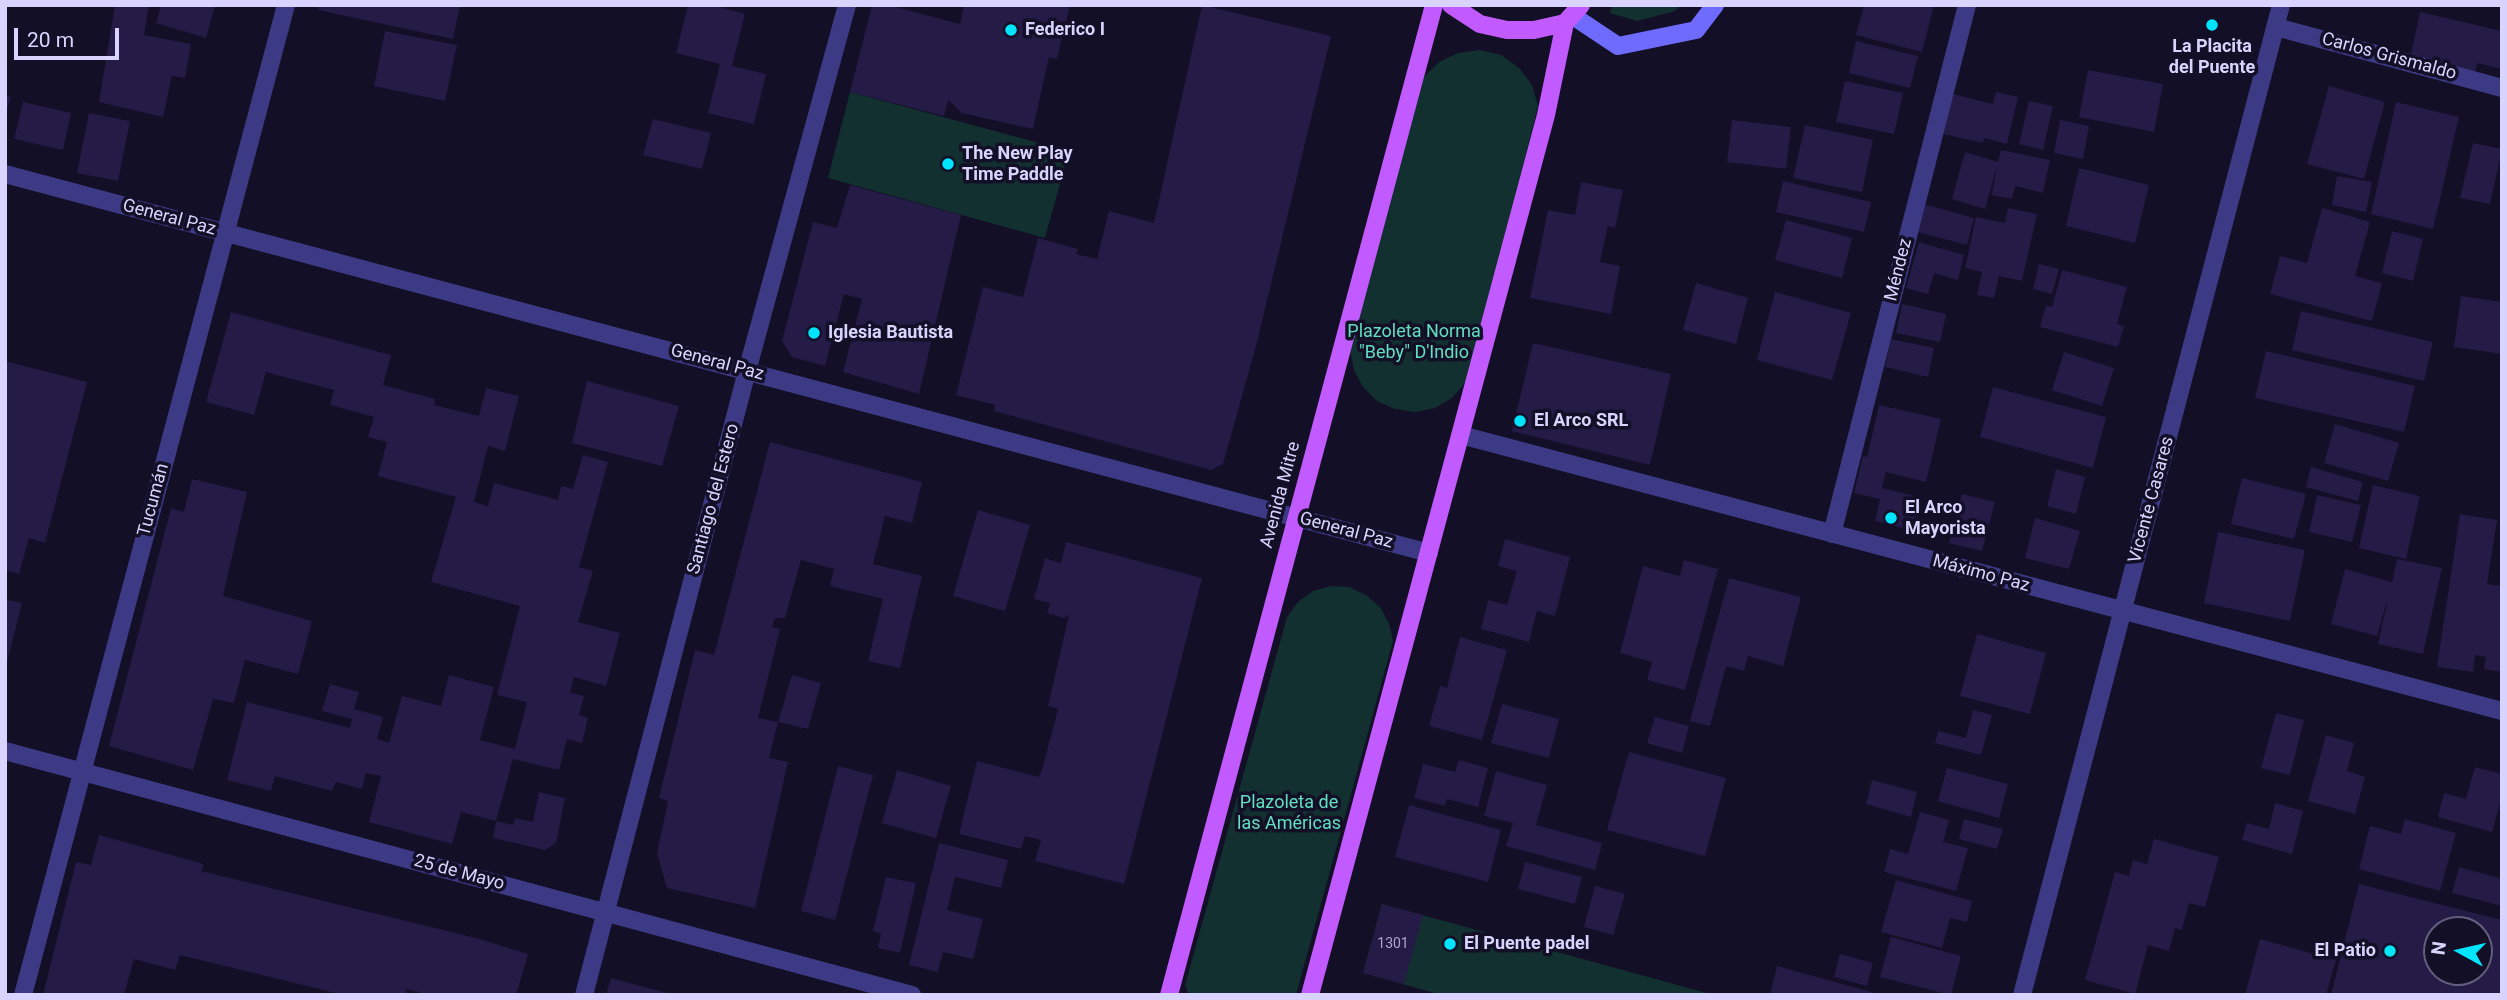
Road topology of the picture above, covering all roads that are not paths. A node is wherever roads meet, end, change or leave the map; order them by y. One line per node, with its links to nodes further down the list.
1 (285, 5): 12 (street, Tucumán)
2 (847, 5): 13 (street, Santiago del Estero)
3 (1434, 5): 15 (main road, Avenida Mitre)
4 (1451, 5): 8 (main road)
5 (1715, 5): 8 (main road)
6 (1967, 5): 16 (street, Méndez)
7 (2281, 5): 9 (street, Vicente Casares)
8 (1573, 15): 14 (main road)
9 (2276, 27): 10 (street, Carlos Grismaldo); 18 (street, Vicente Casares)
10 (2502, 88)
11 (5, 174): 12 (street, General Paz)
12 (225, 232): 13 (street, General Paz); 21 (street, Tucumán)
13 (747, 371): 15 (street, General Paz); 22 (street, Santiago del Estero)
14 (1461, 435): 16 (street, Máximo Paz); 17 (main road)
15 (1296, 518): 17 (street, General Paz); 26 (main road, Avenida Mitre)
16 (1832, 534): 18 (street, Máximo Paz)
17 (1429, 554): 27 (main road)
18 (2123, 611): 19 (street, Máximo Paz); 28 (street, Vicente Casares)
19 (2502, 711)
20 (5, 751): 21 (street, 25 de Mayo)
21 (82, 772): 22 (street, 25 de Mayo); 23 (street, Tucumán)
22 (607, 913): 24 (street, Santiago del Estero); 25 (street, 25 de Mayo)
23 (23, 995)
24 (584, 995)
25 (912, 995)
26 (1169, 995)
27 (1310, 995)
28 (2022, 995)

